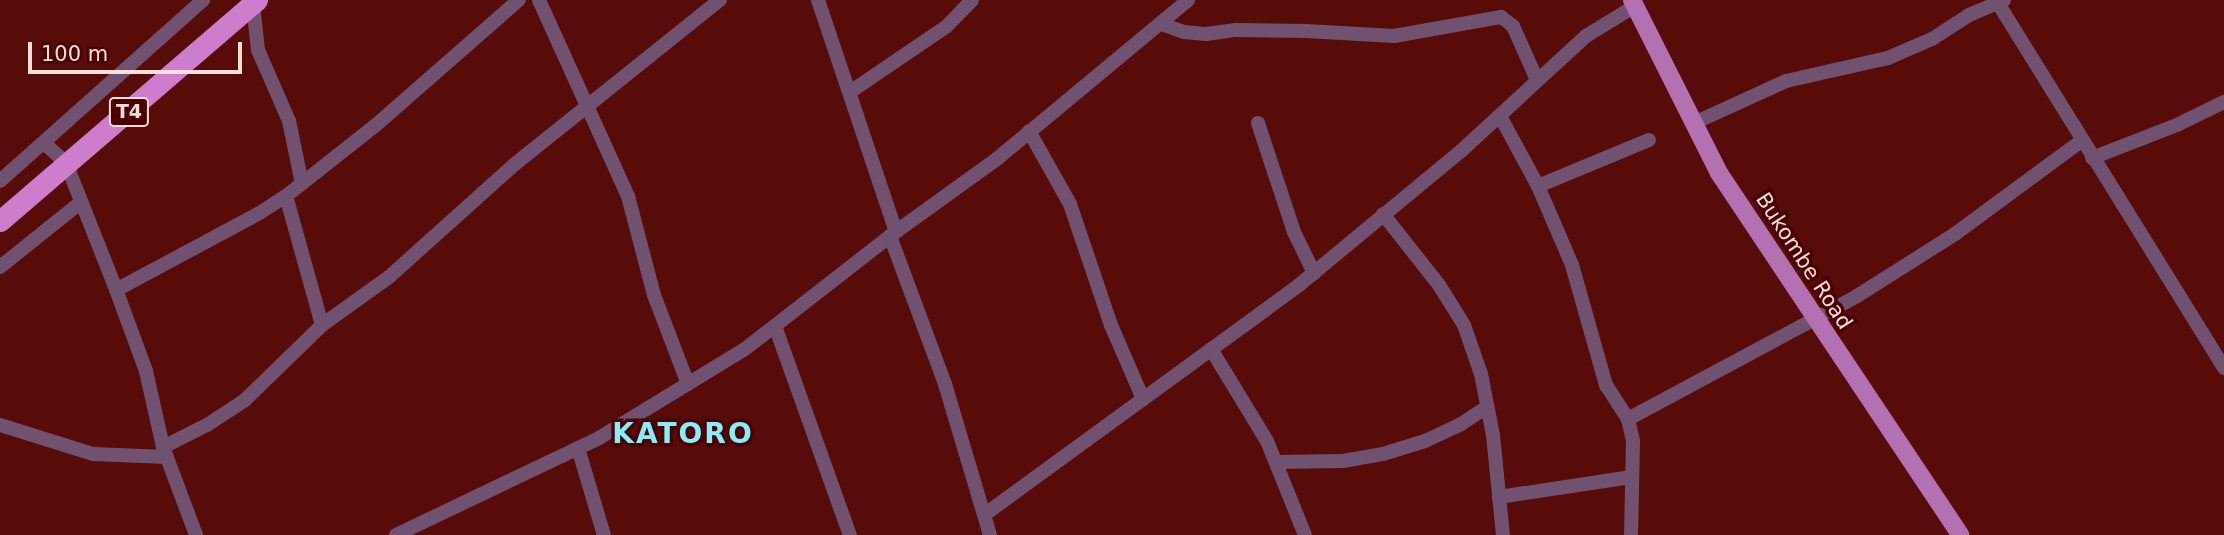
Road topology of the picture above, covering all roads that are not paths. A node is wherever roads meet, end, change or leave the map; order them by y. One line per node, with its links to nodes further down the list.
1 (203, 0): 22 (street)
2 (519, 0): 26 (street)
3 (539, 0): 15 (street)
4 (720, 0): 15 (street)
5 (818, 0): 13 (street)
6 (972, 0): 13 (street)
7 (1188, 0): 11 (street)
8 (1999, 1): 18 (street); 21 (street)
9 (255, 2): 24 (highway, T4); 26 (street)
10 (1633, 3): 12 (street); 18 (main road, Bukombe Road)
11 (1161, 24): 12 (street); 19 (street)
12 (1537, 80): 16 (street)
13 (850, 92): 32 (street)
14 (2224, 102): 23 (street)
15 (586, 108): 37 (street); 41 (street)
16 (1500, 116): 27 (street); 30 (street)
17 (1258, 123): 34 (street)
18 (1694, 123): 36 (main road, Bukombe Road)
19 (1028, 131): 32 (street); 42 (street)
20 (1649, 140): 27 (street)
21 (2081, 141): 23 (street); 36 (street)
22 (44, 143): 24 (street); 25 (street)
23 (2092, 158): 40 (street)
24 (66, 163): 29 (street); 31 (highway, T4)
25 (0, 181)
26 (302, 184): 28 (street)
27 (1538, 186): 44 (street)
28 (286, 196): 35 (street); 37 (street)
29 (80, 203): 33 (street); 35 (street)
30 (1383, 214): 34 (street); 43 (street)
31 (0, 221)
32 (893, 234): 38 (street); 51 (street)
33 (0, 267)
34 (1314, 273): 39 (street)
35 (116, 290): 47 (street)
36 (1815, 320): 44 (street); 60 (main road, Bukombe Road)
37 (322, 325): 47 (street)
38 (775, 326): 41 (street); 55 (street)
39 (1211, 349): 42 (street); 48 (street)
40 (2224, 368)
41 (688, 384): 46 (street)
42 (1143, 399): 51 (street)
43 (1487, 407): 48 (street); 50 (street)
44 (1628, 419): 49 (street)
45 (0, 425): 47 (street)
46 (578, 448): 53 (street); 54 (street)
47 (165, 452): 52 (street)
48 (1276, 462): 57 (street)
49 (1632, 477): 50 (street); 59 (street)
50 (1499, 497): 58 (street)
51 (984, 515): 56 (street)
52 (196, 535)
53 (396, 535)
54 (604, 535)
55 (850, 535)
56 (990, 535)
57 (1305, 535)
58 (1503, 535)
59 (1631, 535)
60 (1960, 535)

